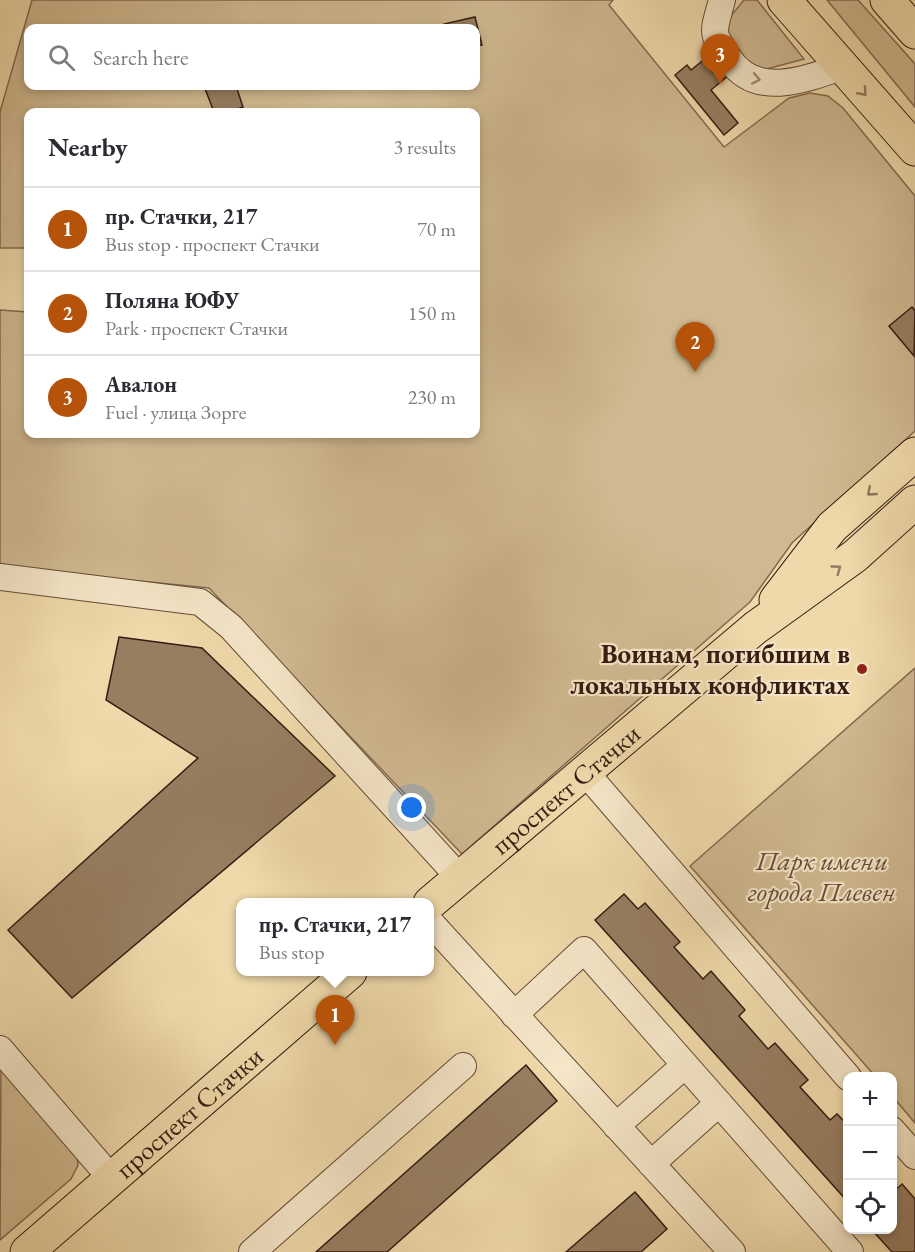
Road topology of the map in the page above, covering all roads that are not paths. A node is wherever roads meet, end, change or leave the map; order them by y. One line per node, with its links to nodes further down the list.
1 (722, 0): 5 (lane, one-way to 5)
2 (784, 0): 5 (main road)
3 (887, 0): 4 (main road)
4 (915, 32)
5 (841, 67): 6 (main road, one-way to 6)
6 (915, 149)
7 (915, 454): 10 (main road, проспект Стачки, one-way to 10)
8 (915, 502): 10 (main road, проспект Стачки, one-way to 8)
9 (0, 577): 12 (lane)
10 (755, 627): 11 (main road, проспект Стачки)
11 (585, 772): 12 (main road, проспект Стачки); 20 (lane)
12 (459, 877): 13 (main road, проспект Стачки)
13 (434, 899)
14 (434, 927): 16 (lane)
15 (345, 976): 26 (main road, проспект Стачки)
16 (514, 1015): 18 (lane); 22 (lane)
17 (2, 1055): 26 (lane)
18 (685, 1065): 21 (lane); 22 (lane)
19 (463, 1066): 28 (lane)
20 (844, 1072)
21 (719, 1103): 25 (lane); 30 (lane)
22 (616, 1126): 25 (lane)
23 (897, 1136): 24 (lane)
24 (915, 1156)
25 (651, 1164): 29 (lane)
26 (111, 1178): 27 (main road, проспект Стачки)
27 (27, 1252)
28 (252, 1252)
29 (732, 1252)
30 (850, 1252)

